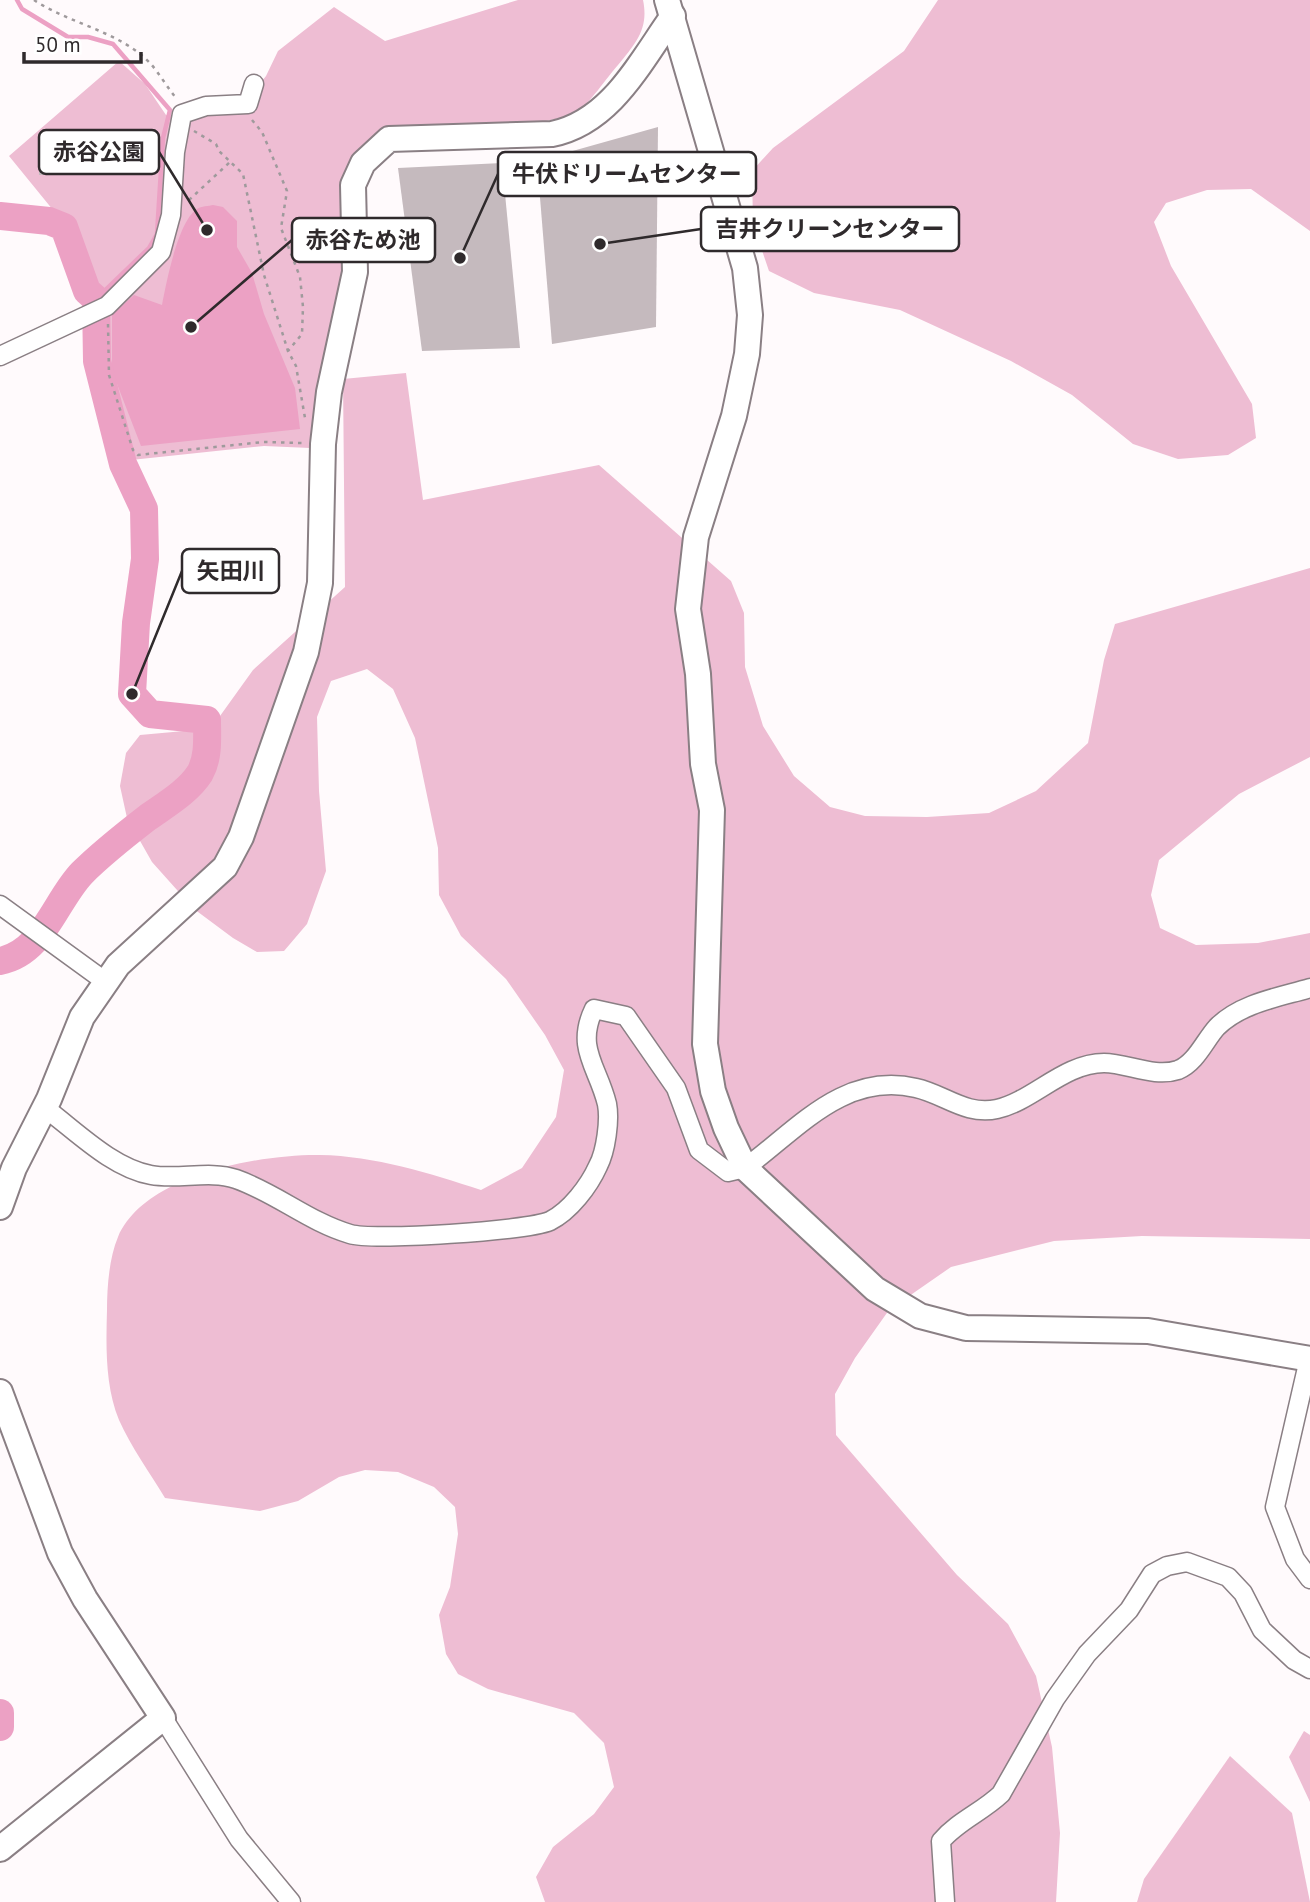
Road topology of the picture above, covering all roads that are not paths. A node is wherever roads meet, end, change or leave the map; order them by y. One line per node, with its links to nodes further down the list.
1 (670, 8): 5 (street); 8 (street)
2 (254, 84): 3 (street)
3 (0, 356)
4 (0, 905): 5 (street)
5 (106, 982): 7 (street)
6 (1310, 988): 8 (street)
7 (45, 1108): 8 (street); 9 (street)
8 (745, 1168): 10 (street)
9 (0, 1207)
10 (1310, 1359): 12 (street)
11 (0, 1392): 14 (street)
12 (1310, 1579)
13 (1310, 1669): 17 (street)
14 (163, 1718): 15 (street); 16 (street)
15 (0, 1849)
16 (291, 1902)
17 (945, 1902)

